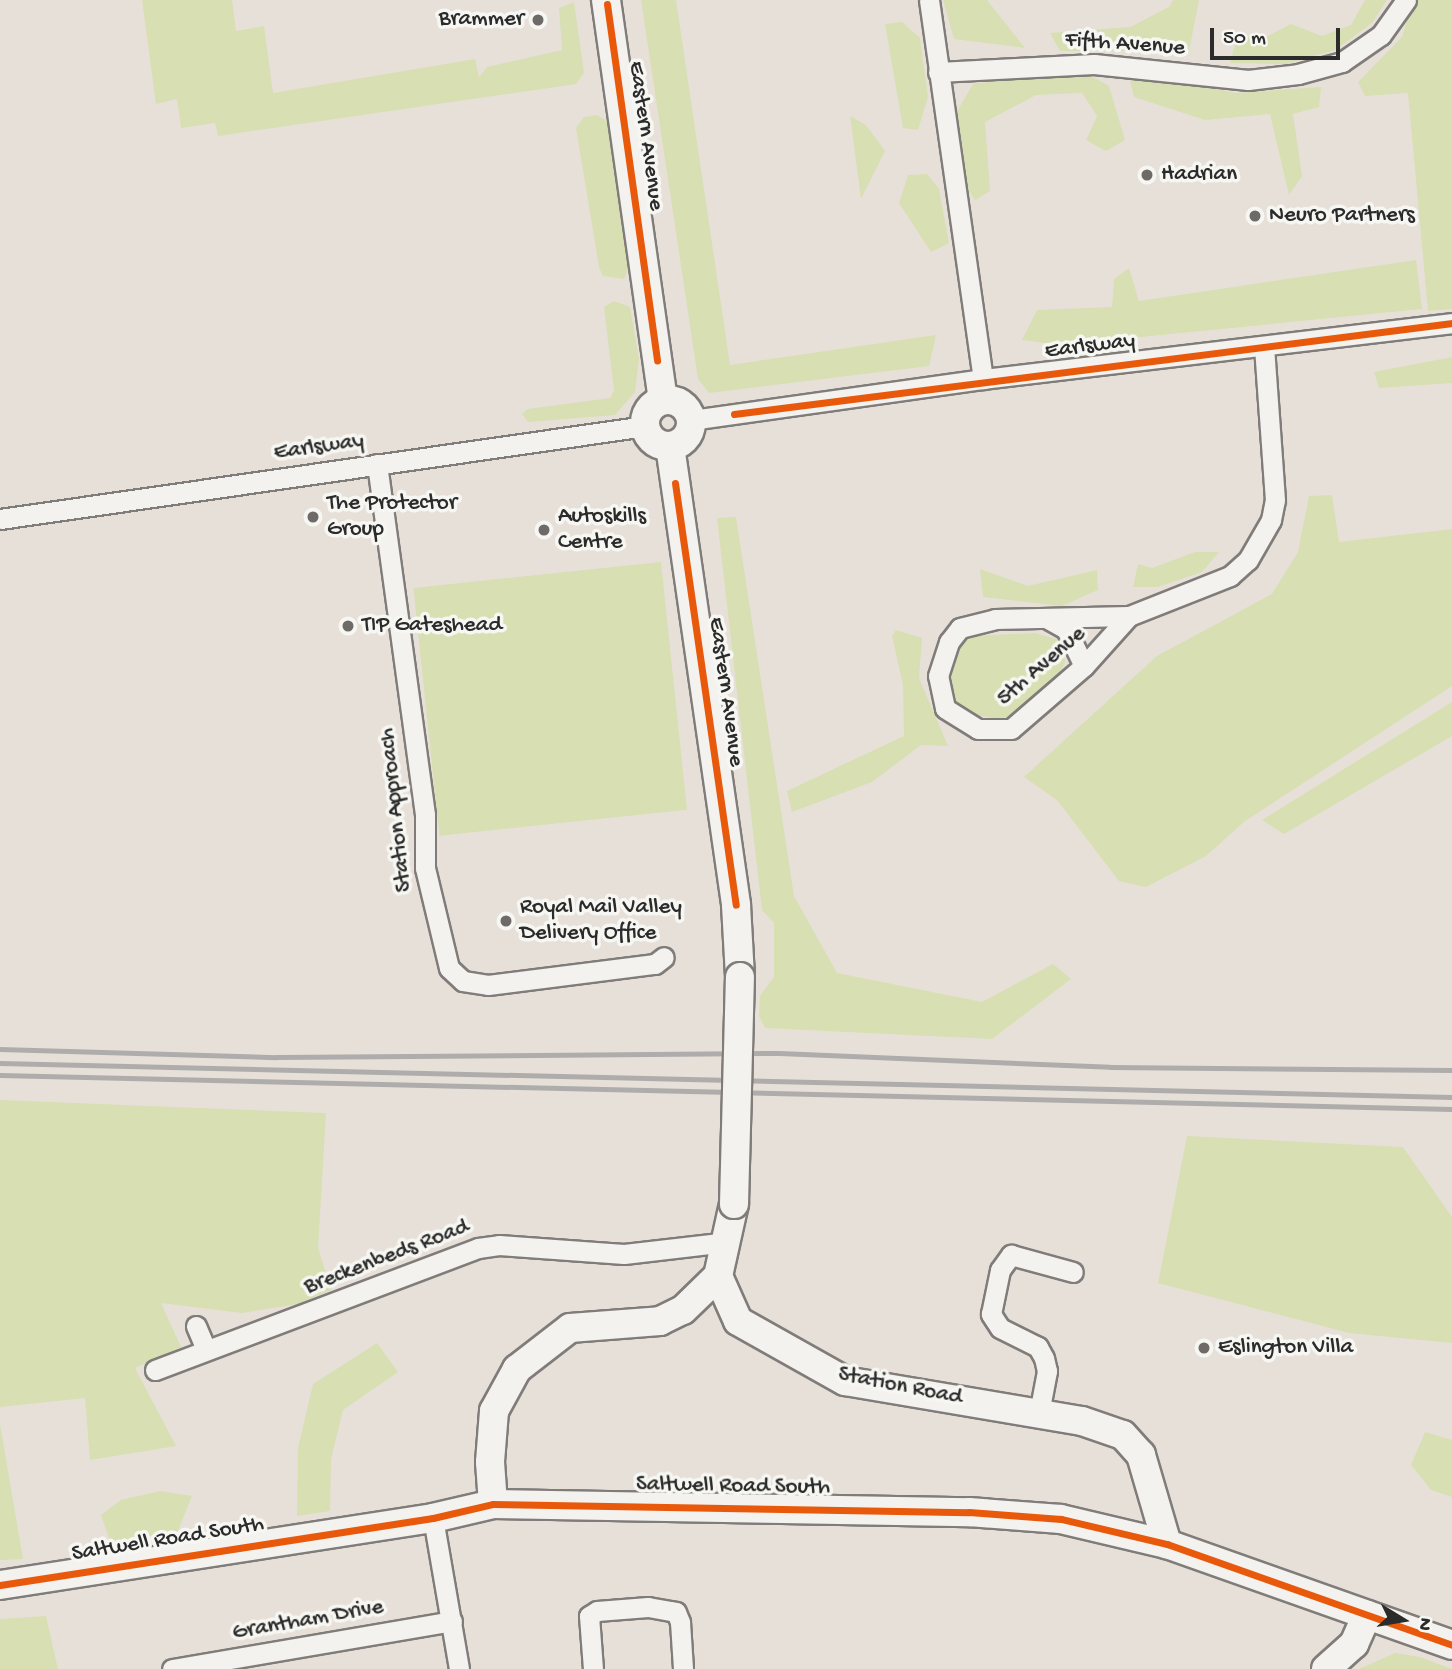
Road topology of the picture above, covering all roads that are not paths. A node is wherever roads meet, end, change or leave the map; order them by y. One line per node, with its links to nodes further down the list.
1 (606, 0): 8 (street, Eastern Avenue)
2 (929, 0): 4 (street)
3 (1406, 0): 4 (street, Fifth Avenue)
4 (938, 72): 7 (street)
5 (1452, 323): 6 (street, Earlsway)
6 (1264, 345): 7 (street, Earlsway); 14 (street, 5th Avenue)
7 (983, 379): 9 (street, Earlsway)
8 (663, 400): 9 (street); 10 (street)
9 (691, 420): 11 (street)
10 (645, 426): 11 (street); 12 (street, Earlsway)
11 (670, 446): 18 (street, Eastern Avenue, bridge)
12 (377, 464): 13 (street, Earlsway); 17 (street, Station Approach)
13 (0, 519)
14 (1129, 616): 15 (street, 5th Avenue); 16 (street, 5th Avenue)
15 (1045, 617): 16 (street); 16 (street, 5th Avenue)
16 (1084, 666)
17 (664, 957)
18 (728, 1242): 20 (street, Eastern Avenue); 22 (street, Breckenbeds Road)
19 (1073, 1272): 24 (street)
20 (718, 1276): 24 (street, Station Road); 25 (street)
21 (195, 1326): 22 (street)
22 (206, 1349): 23 (street, Breckenbeds Road)
23 (155, 1370)
24 (1039, 1413): 27 (street, Station Road)
25 (493, 1504): 26 (street, Saltwell Road South); 27 (street, Saltwell Road South)
26 (433, 1518): 28 (street, Saltwell Road South); 30 (street)
27 (1167, 1544): 29 (street, Saltwell Road South)
28 (0, 1585)
29 (1367, 1615): 31 (street, Saltwell Road South); 36 (street)
30 (452, 1621): 32 (street, Grantham Drive); 33 (street)
31 (1452, 1645)
32 (172, 1669)
33 (459, 1669)
34 (593, 1669): 35 (street)
35 (682, 1669)
36 (1326, 1669)

